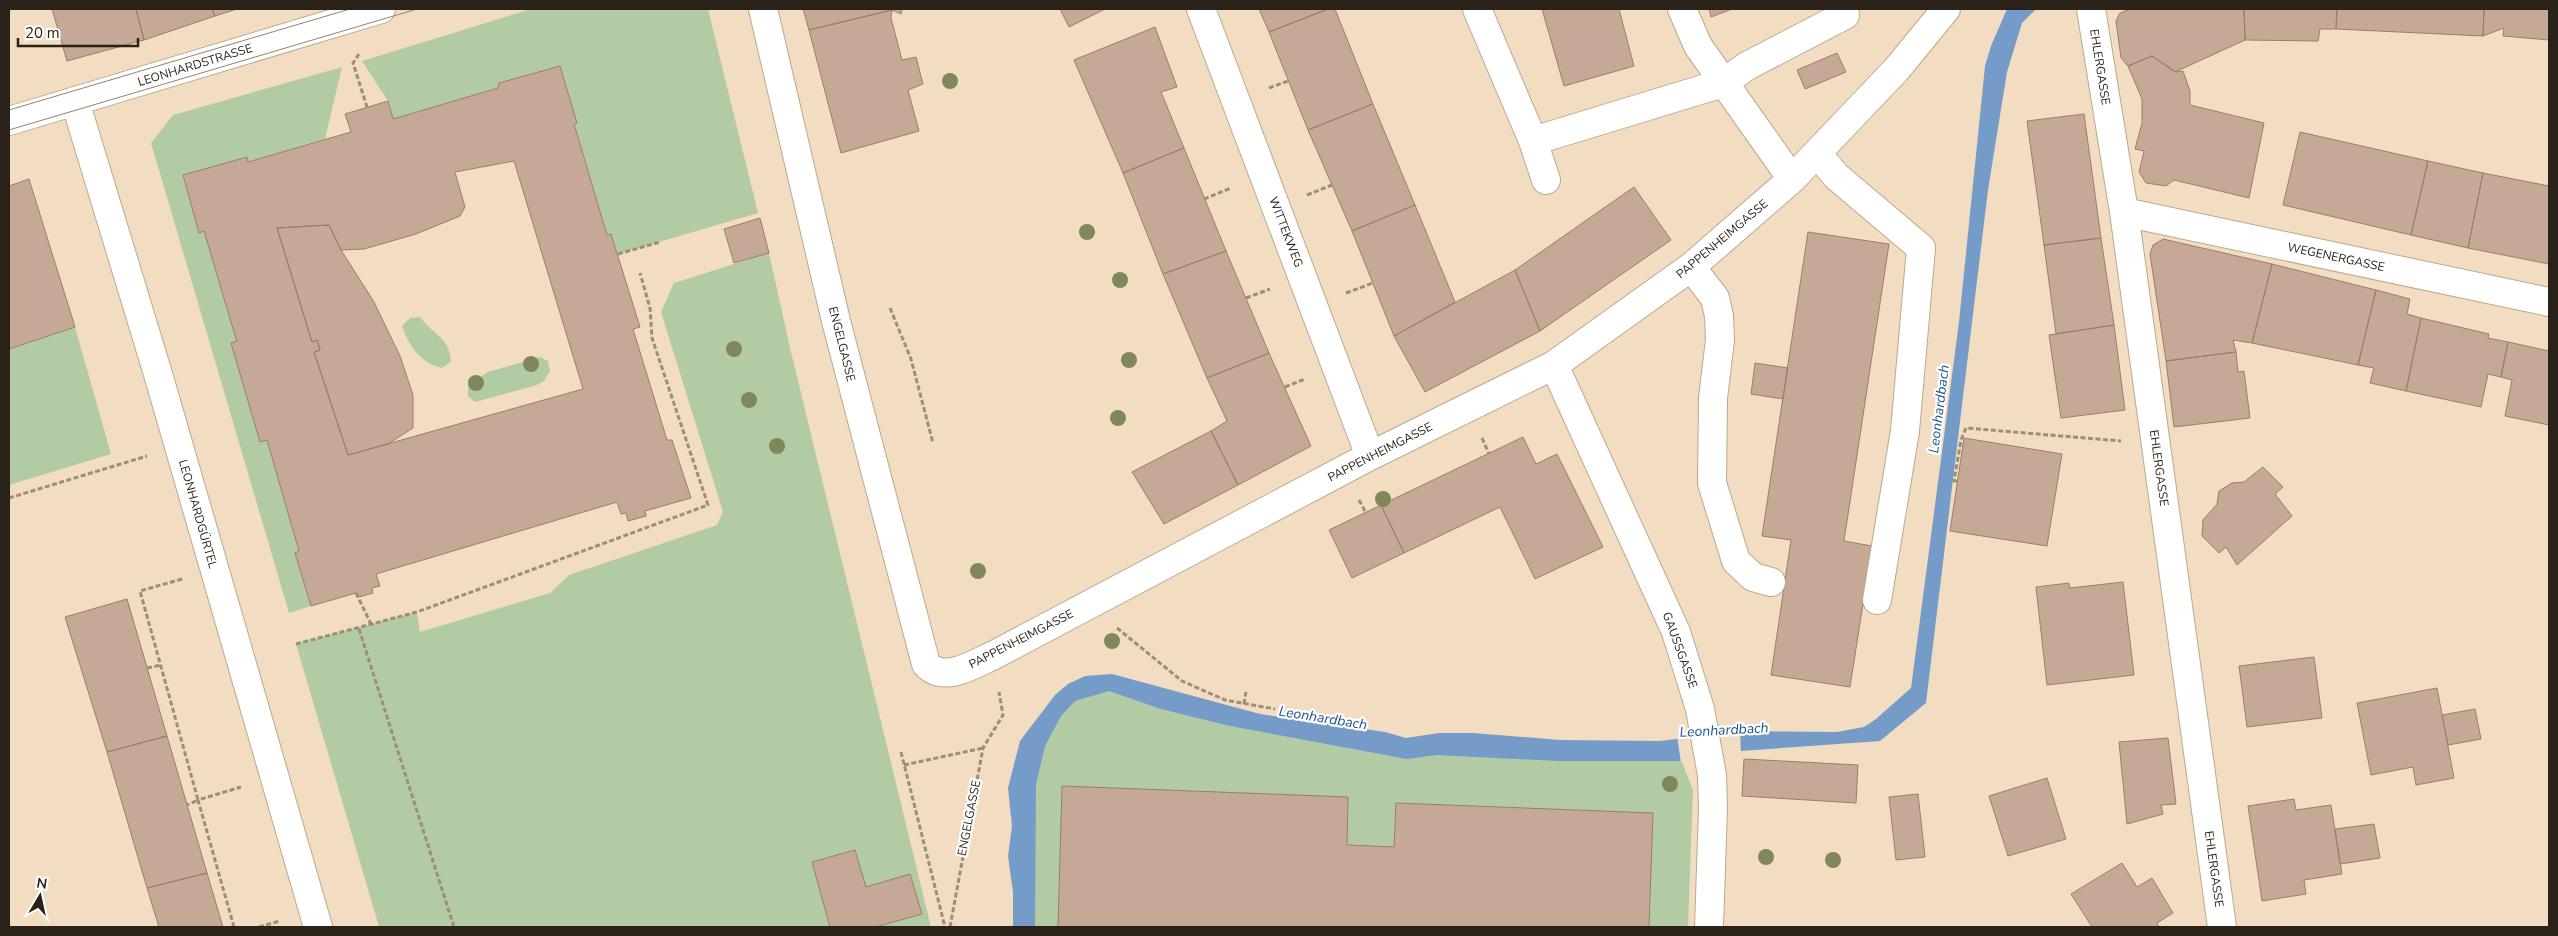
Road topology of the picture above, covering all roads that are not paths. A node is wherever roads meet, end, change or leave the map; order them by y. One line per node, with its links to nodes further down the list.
1 (381, 9): 10 (street, LEONHARDSTRASSE)
2 (763, 9): 23 (street, ENGELGASSE)
3 (1201, 9): 20 (street, WITTEKWEG)
4 (1478, 9): 12 (street)
5 (1682, 9): 9 (street)
6 (1946, 9): 13 (street, PAPPENHEIMGASSE)
7 (2091, 9): 16 (street, EHLERGASSE)
8 (1845, 15): 9 (street)
9 (1724, 83): 12 (street); 14 (street)
10 (75, 101): 11 (street, LEONHARDSTRASSE); 24 (street, LEONHARDGÜRTEL)
11 (9, 121)
12 (1533, 141): 15 (street)
13 (1816, 153): 14 (street, PAPPENHEIMGASSE); 22 (street)
14 (1792, 179): 17 (street, PAPPENHEIMGASSE)
15 (1546, 180)
16 (2124, 212): 18 (street, WEGENERGASSE); 26 (street, EHLERGASSE)
17 (1691, 267): 19 (street, PAPPENHEIMGASSE); 21 (street)
18 (2549, 302)
19 (1554, 365): 20 (street, PAPPENHEIMGASSE); 25 (street, GAUSSGASSE)
20 (1370, 456): 23 (street, PAPPENHEIMGASSE)
21 (1771, 582)
22 (1877, 600)
23 (937, 672)
24 (318, 927)
25 (1709, 927)
26 (2222, 927)

